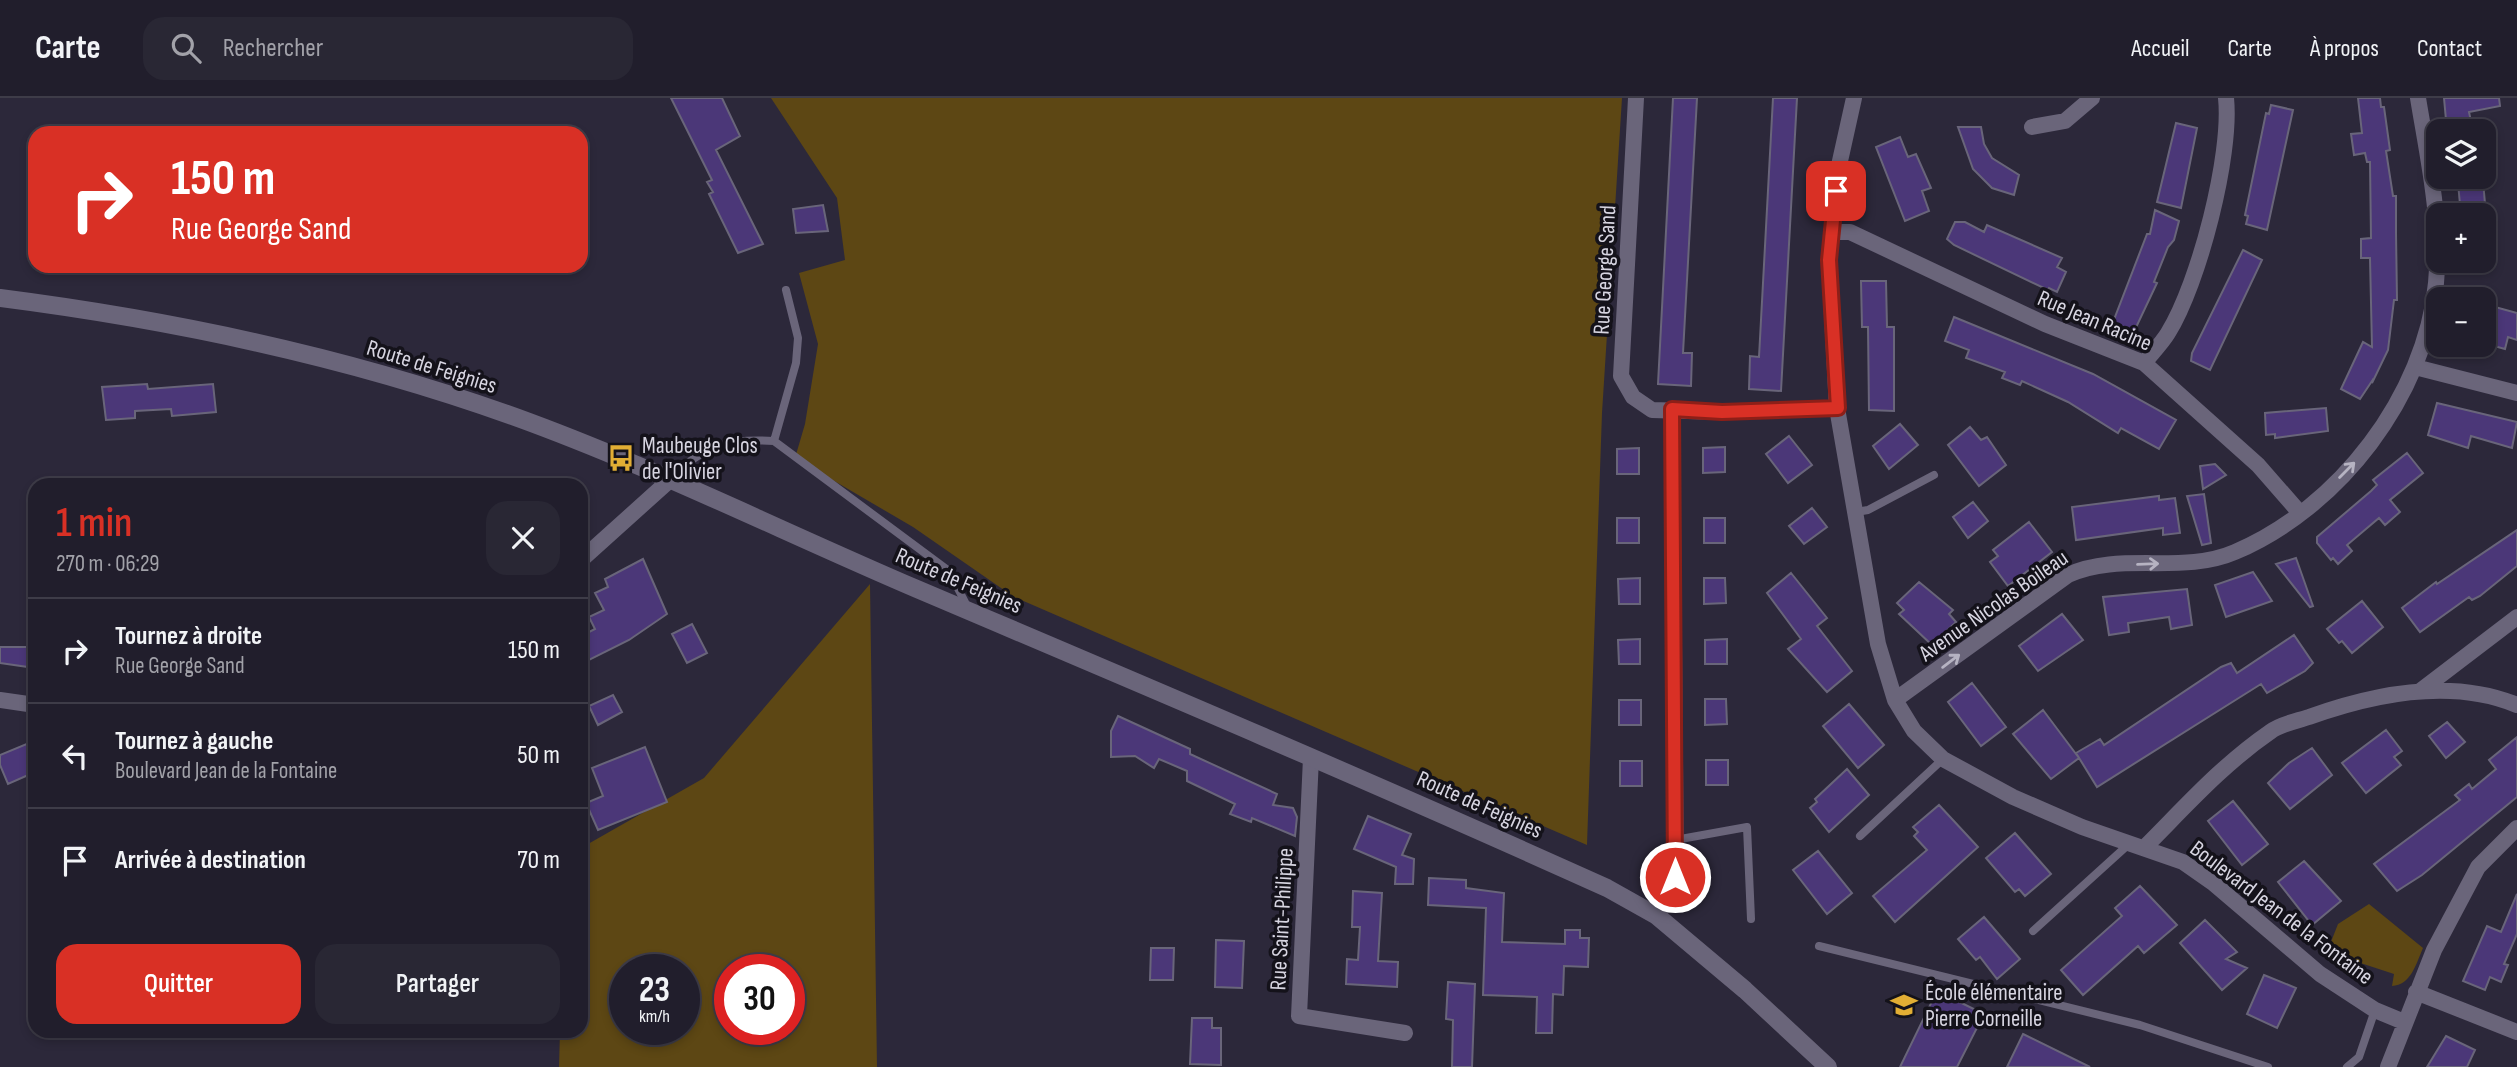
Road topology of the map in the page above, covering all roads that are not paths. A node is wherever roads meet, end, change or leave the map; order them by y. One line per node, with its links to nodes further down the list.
1 (1636, 98): 14 (street, Rue George Sand)
2 (1854, 98): 7 (street, Boulevard Jean de la Fontaine)
3 (2092, 98): 6 (street)
4 (2226, 98): 10 (street)
5 (2418, 98): 11 (street, Avenue Nicolas Boileau)
6 (2032, 127)
7 (1831, 232): 10 (street, Rue Jean Racine); 13 (street, Boulevard Jean de la Fontaine)
8 (786, 290): 15 (lane)
9 (0, 298): 17 (street, Route de Feignies)
10 (2144, 363): 19 (street, Rue Jean Racine)
11 (2415, 367): 12 (street); 19 (street, Avenue Nicolas Boileau, one-way to 11)
12 (2517, 393)
13 (1838, 408): 14 (street, Rue George Sand); 18 (street, Boulevard Jean de la Fontaine)
14 (1672, 409): 32 (street)
15 (774, 441): 17 (lane); 21 (lane)
16 (1934, 475): 18 (lane)
17 (671, 479): 20 (street); 21 (street, Route de Feignies)
18 (1856, 512): 25 (street, Boulevard Jean de la Fontaine)
19 (2300, 513): 25 (street, Avenue Nicolas Boileau, one-way to 19)
20 (588, 554)
21 (970, 611): 28 (street, Route de Feignies)
22 (2517, 617): 23 (street)
23 (2420, 691): 27 (street); 33 (street)
24 (0, 700): 26 (street)
25 (1895, 700): 29 (street, Boulevard Jean de la Fontaine)
26 (28, 704)
27 (2517, 705)
28 (1311, 758): 34 (street, Route de Feignies); 42 (street, Rue Saint-Philippe)
29 (1943, 759): 31 (lane); 33 (street, Boulevard Jean de la Fontaine)
30 (2517, 828): 38 (street)
31 (1860, 836)
32 (1675, 840): 34 (street); 35 (lane)
33 (2137, 845): 36 (lane); 39 (street, Boulevard Jean de la Fontaine)
34 (1657, 916): 43 (street, Route de Feignies)
35 (1751, 919)
36 (2033, 931)
37 (1819, 946): 44 (lane)
38 (2416, 992): 40 (street); 41 (street)
39 (2375, 1010): 40 (street, Boulevard Jean de la Fontaine); 45 (lane)
40 (2404, 1021): 46 (street)
41 (2517, 1032)
42 (1405, 1033)
43 (1828, 1067)
44 (2268, 1067)
45 (2347, 1067)
46 (2388, 1067)

